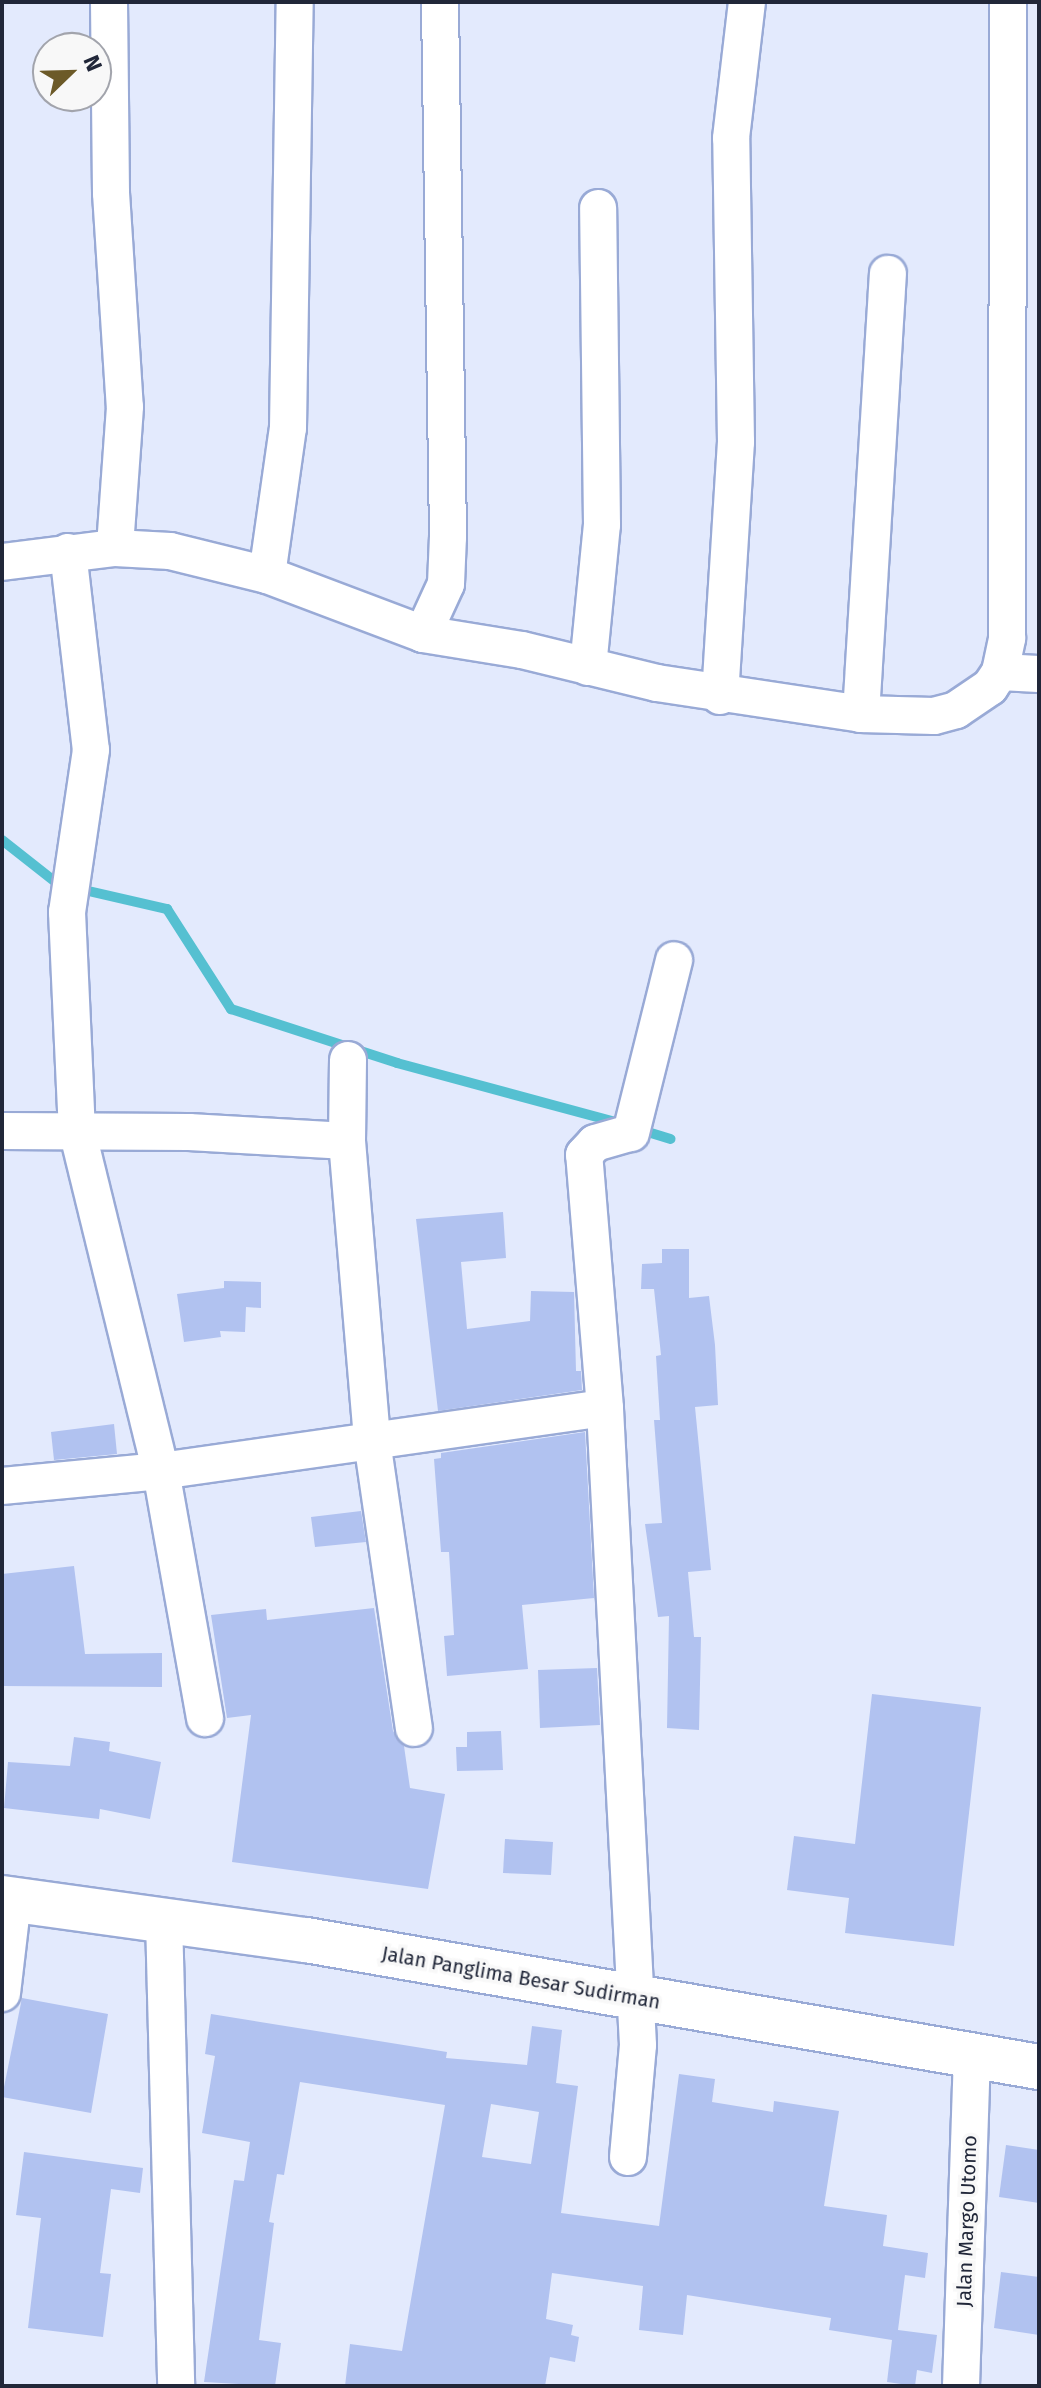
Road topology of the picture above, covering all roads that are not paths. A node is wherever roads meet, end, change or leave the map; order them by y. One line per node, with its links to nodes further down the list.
1 (109, 2): 8 (street)
2 (295, 2): 11 (street)
3 (440, 2): 12 (street)
4 (747, 2): 16 (street)
5 (1008, 2): 14 (street)
6 (598, 208): 13 (street)
7 (888, 274): 17 (street)
8 (115, 548): 9 (street); 11 (street)
9 (68, 552): 10 (street); 20 (street)
10 (2, 562)
11 (267, 575): 12 (street)
12 (423, 634): 13 (street)
13 (588, 667): 16 (street)
14 (1000, 672): 15 (street); 17 (street)
15 (1039, 674)
16 (720, 696): 17 (street)
17 (861, 714)
18 (674, 960): 23 (street)
19 (348, 1060): 22 (street)
20 (77, 1130): 21 (street); 22 (street); 25 (street)
21 (2, 1131)
22 (347, 1141): 24 (street)
23 (605, 1408): 24 (street); 32 (street)
24 (372, 1441): 25 (street); 28 (street)
25 (161, 1471): 26 (street); 27 (street)
26 (2, 1486)
27 (205, 1718)
28 (414, 1728)
29 (7, 1899): 30 (main road, Jalan Panglima Besar Sudirman); 31 (street)
30 (164, 1919): 32 (main road, Jalan Panglima Besar Sudirman); 36 (street)
31 (2, 1993)
32 (636, 1997): 33 (main road, Jalan Panglima Besar Sudirman); 35 (street)
33 (972, 2055): 34 (main road, Jalan Panglima Besar Sudirman); 37 (street, Jalan Margo Utomo)
34 (1039, 2067)
35 (628, 2157)
36 (176, 2386)
37 (961, 2386)

